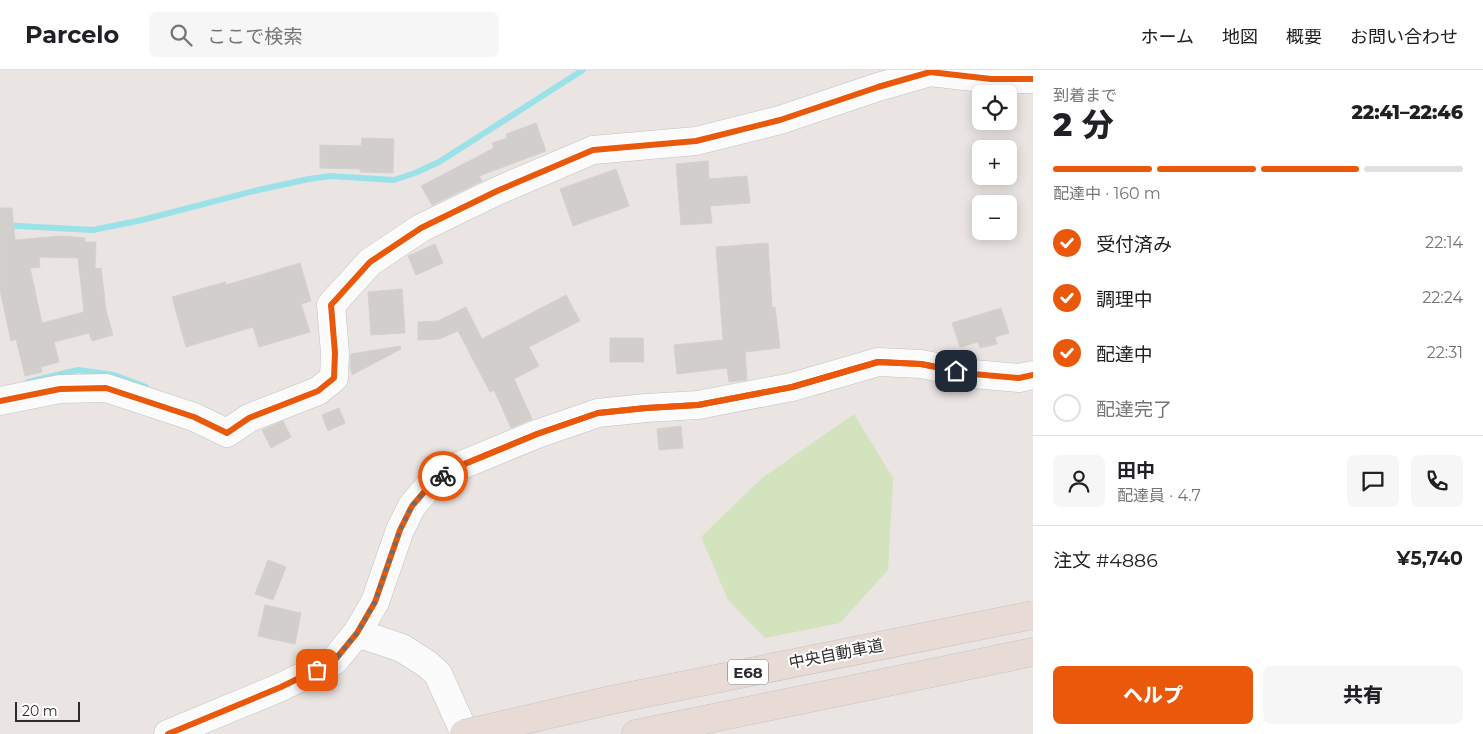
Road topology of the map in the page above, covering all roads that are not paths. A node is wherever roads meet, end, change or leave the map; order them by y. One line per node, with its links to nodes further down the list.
1 (1033, 79): 3 (street)
2 (1033, 375): 5 (street)
3 (0, 401)
4 (1033, 614): 8 (highway, 中央自動車道 / E68, bridge)
5 (357, 633): 7 (street); 8 (street)
6 (1033, 652): 9 (highway, E68)
7 (168, 734)
8 (465, 734)
9 (636, 734)

